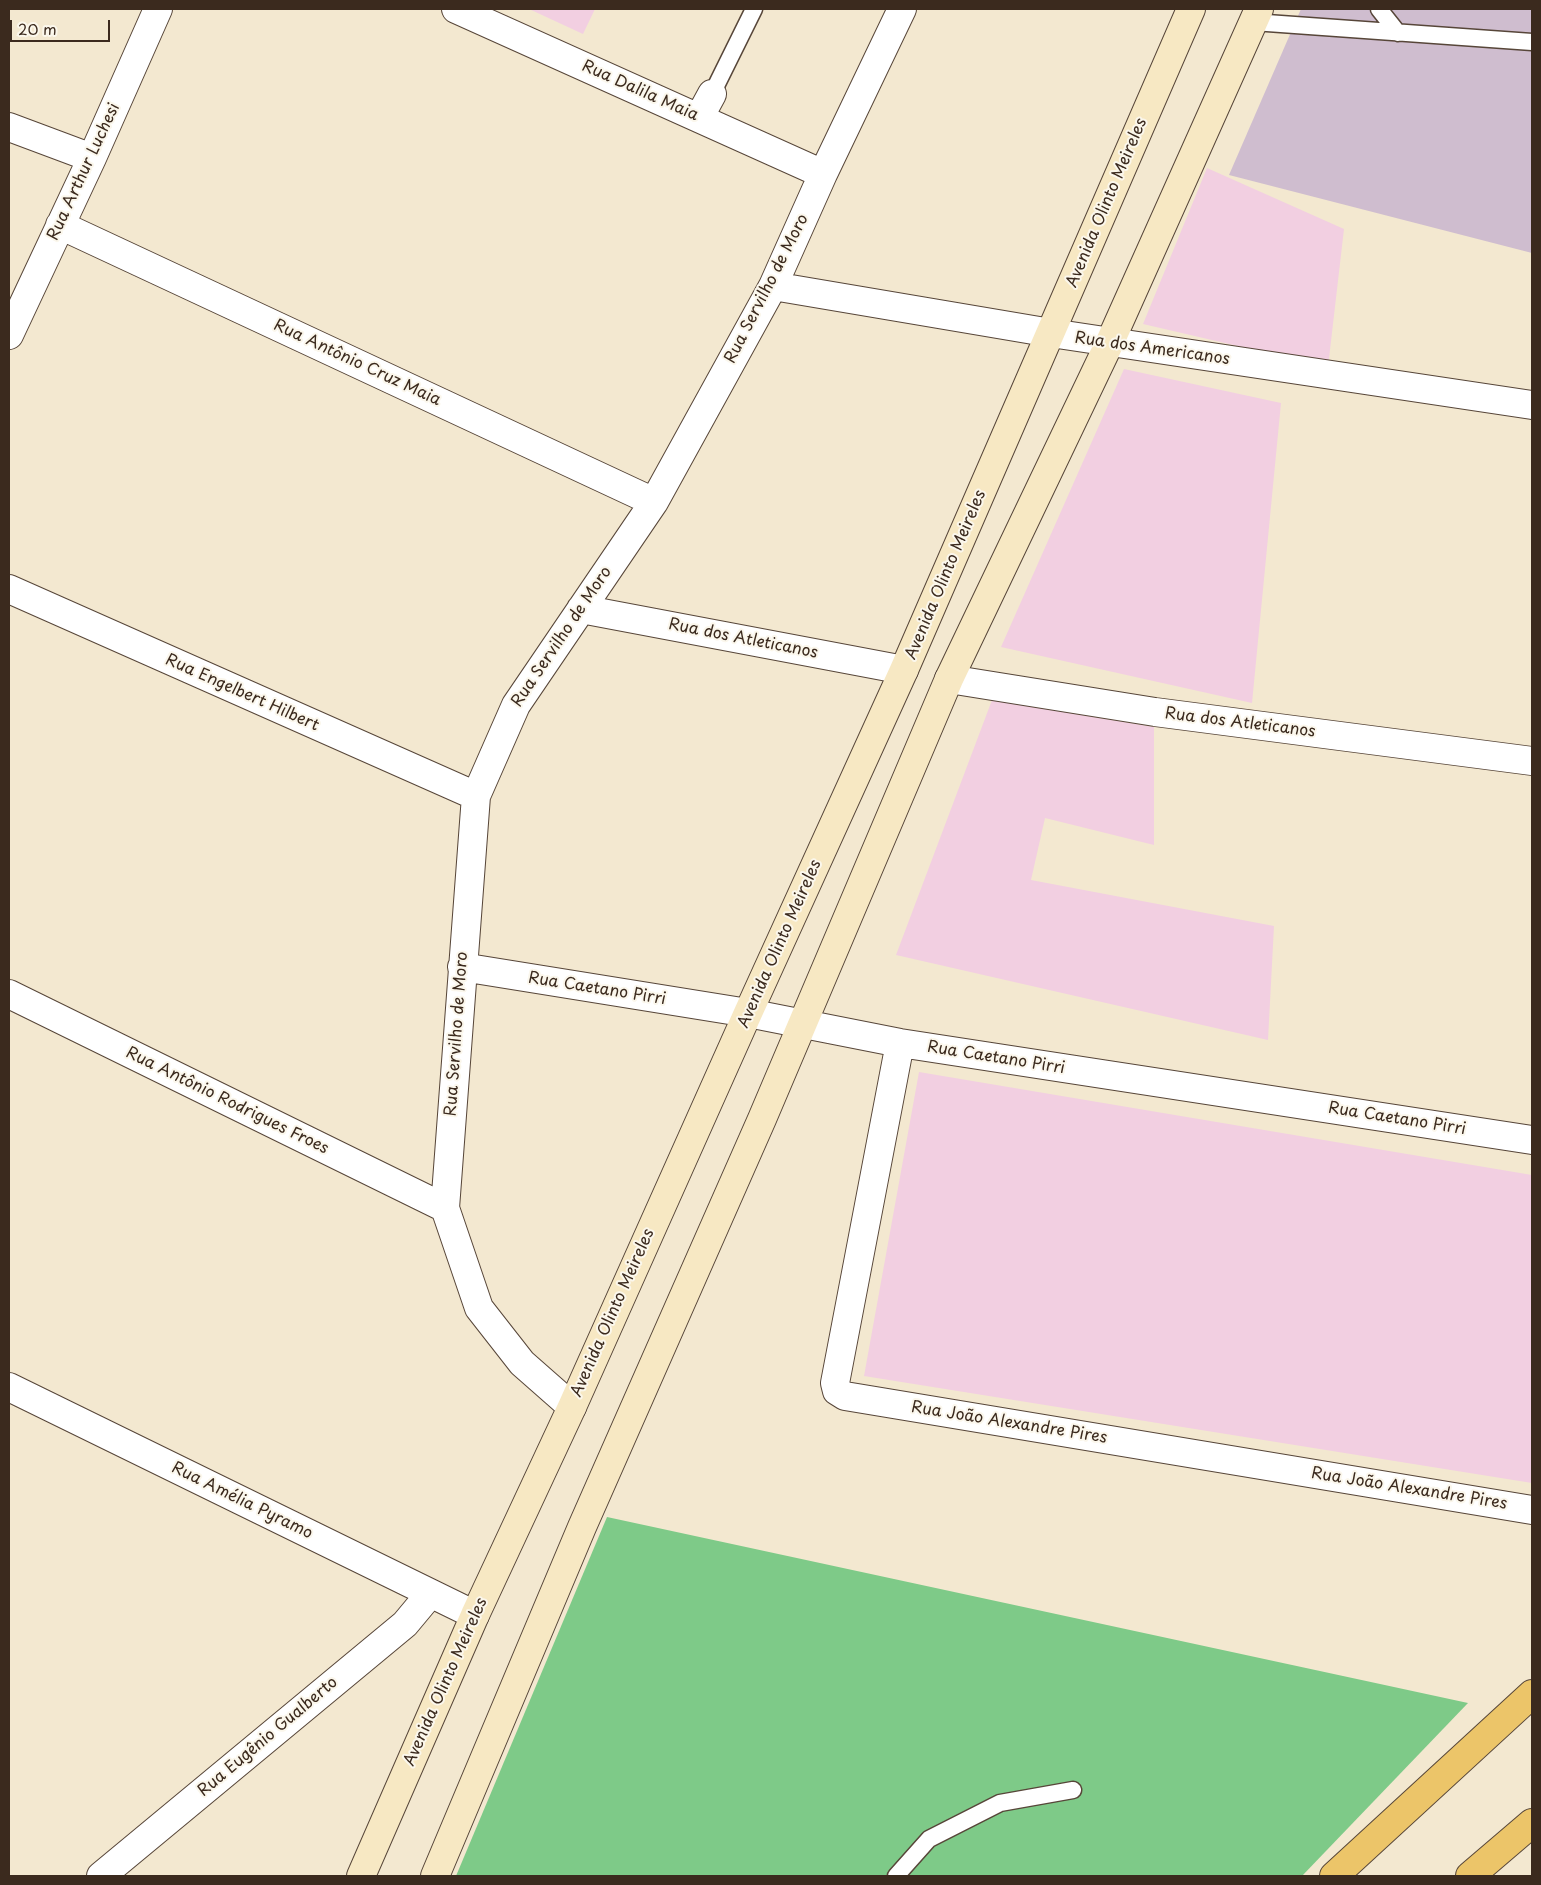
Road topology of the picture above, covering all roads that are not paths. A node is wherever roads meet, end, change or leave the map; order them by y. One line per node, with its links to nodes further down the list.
1 (158, 9): 13 (street, Rua Arthur Luchesi)
2 (456, 9): 11 (street, Rua Dalila Maia)
3 (754, 9): 10 (lane)
4 (902, 9): 14 (street, Rua Servilho de Moro)
5 (1191, 9): 17 (main road, Avenida Olinto Meireles)
6 (1379, 9): 8 (lane)
7 (1256, 16): 8 (lane); 19 (main road)
8 (1398, 33): 9 (lane)
9 (1532, 42)
10 (712, 94): 11 (street)
11 (699, 118): 14 (street, Rua Dalila Maia)
12 (9, 127): 13 (street)
13 (92, 158): 15 (street, Rua Arthur Luchesi)
14 (824, 174): 16 (street, Rua Servilho de Moro)
15 (60, 225): 18 (street, Rua Arthur Luchesi); 21 (street, Rua Antônio Cruz Maia)
16 (773, 286): 17 (street, Rua dos Americanos); 21 (street, Rua Servilho de Moro)
17 (1051, 334): 19 (street, Rua dos Americanos); 24 (main road, Avenida Olinto Meireles)
18 (9, 335)
19 (1110, 342): 20 (street, Rua dos Americanos); 25 (main road)
20 (1532, 404)
21 (654, 502): 23 (street, Rua Servilho de Moro)
22 (9, 589): 27 (street, Rua Engelbert Hilbert)
23 (581, 609): 24 (street, Rua dos Atleticanos); 27 (street, Rua Servilho de Moro)
24 (904, 670): 30 (main road, Avenida Olinto Meireles)
25 (949, 679): 26 (street, Rua dos Atleticanos); 31 (main road)
26 (1532, 761)
27 (476, 796): 28 (street, Rua Servilho de Moro)
28 (462, 967): 30 (street, Rua Caetano Pirri); 34 (street, Rua Servilho de Moro)
29 (9, 994): 34 (street, Rua Antônio Rodrigues Froes)
30 (748, 1013): 31 (street, Rua Caetano Pirri); 36 (main road, Avenida Olinto Meireles)
31 (802, 1022): 32 (street, Rua Caetano Pirri); 45 (main road)
32 (900, 1043): 33 (street, Rua Caetano Pirri); 37 (street, Rua João Alexandre Pires)
33 (1532, 1140)
34 (445, 1208): 36 (street, Rua Servilho de Moro)
35 (9, 1387): 38 (street, Rua Amélia Pyramo)
36 (572, 1407): 39 (main road, Avenida Olinto Meireles)
37 (1532, 1510)
38 (430, 1594): 39 (street, Rua Amélia Pyramo); 43 (street, Rua Eugênio Gualberto)
39 (475, 1616): 44 (main road, Avenida Olinto Meireles)
40 (1532, 1694): 47 (main road)
41 (1073, 1790): 46 (lane)
42 (1532, 1823): 48 (main road)
43 (101, 1876)
44 (361, 1876)
45 (435, 1876)
46 (896, 1876)
47 (1334, 1876)
48 (1470, 1876)

